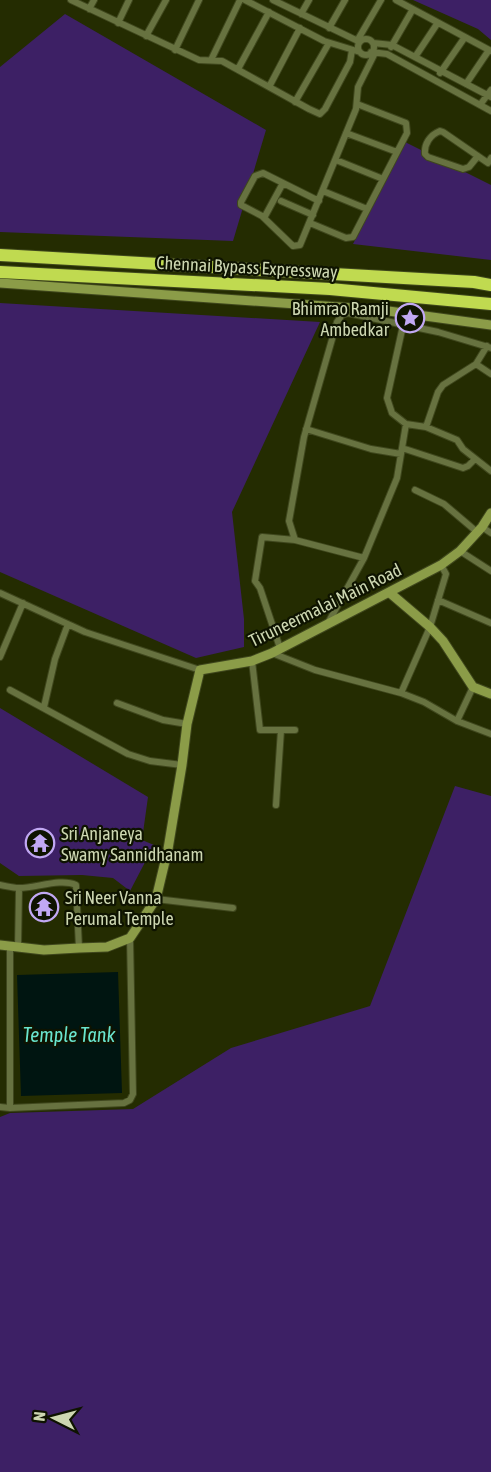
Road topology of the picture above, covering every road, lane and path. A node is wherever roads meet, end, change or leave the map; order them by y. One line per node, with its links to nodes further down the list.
1 (70, 0): 15 (street)
2 (94, 0): 15 (street)
3 (129, 0): 19 (street)
4 (166, 0): 23 (street)
5 (198, 0): 29 (street)
6 (240, 0): 36 (street)
7 (245, 0): 14 (street)
8 (264, 0): 14 (street)
9 (275, 0): 18 (street)
10 (309, 0): 18 (street)
11 (345, 0): 22 (street)
12 (381, 0): 25 (street)
13 (396, 0): 16 (street)
14 (260, 8): 17 (street)
15 (89, 9): 19 (street)
16 (413, 9): 20 (street); 28 (street)
17 (269, 12): 21 (street); 37 (street)
18 (301, 14): 22 (street)
19 (118, 23): 23 (street)
20 (437, 24): 24 (street); 35 (street)
21 (300, 28): 26 (street); 41 (street)
22 (329, 28): 25 (street)
23 (146, 36): 29 (street)
24 (465, 37): 31 (street); 38 (street)
25 (358, 41): 27 (street); 32 (street)
26 (329, 43): 30 (street); 43 (street)
27 (373, 43): 28 (street); 33 (street)
28 (392, 45): 34 (street); 35 (street)
29 (175, 50): 36 (street)
30 (352, 50): 32 (street); 43 (street)
31 (490, 51): 40 (street)
32 (360, 52): 33 (street)
33 (373, 53): 34 (street); 44 (street)
34 (387, 54): 39 (street)
35 (415, 57): 38 (street)
36 (211, 60): 37 (street)
37 (238, 69): 41 (street)
38 (441, 71): 39 (street); 40 (street)
39 (435, 79): 45 (street)
40 (466, 84): 42 (street)
41 (269, 87): 43 (street)
42 (490, 94): 45 (street)
43 (295, 102)
44 (357, 104): 47 (street); 48 (street)
45 (480, 105): 46 (street)
46 (491, 111)
47 (346, 133): 48 (street); 50 (street)
48 (397, 152): 52 (street)
49 (478, 156): 49 (street); 51 (street)
50 (336, 160): 52 (street); 54 (street)
51 (490, 162)
52 (383, 179): 57 (street)
53 (283, 183): 56 (street); 59 (street); 59 (street)
54 (323, 191): 56 (street); 57 (street)
55 (281, 201): 58 (street)
56 (319, 201): 58 (street)
57 (367, 209): 60 (street)
58 (313, 215): 60 (street)
59 (264, 218): 60 (street)
60 (310, 223)
61 (0, 255): 64 (highway, Chennai Bypass Expressway)
62 (0, 272): 65 (highway, Chennai Bypass Expressway)
63 (0, 283): 66 (main road)
64 (491, 285)
65 (491, 304)
66 (405, 314): 67 (street); 68 (main road)
67 (403, 324): 69 (street); 72 (street); 74 (street)
68 (491, 325)
69 (489, 347): 70 (street)
70 (476, 364): 71 (street); 73 (street)
71 (491, 374)
72 (406, 424): 73 (street); 75 (street)
73 (426, 428): 76 (street)
74 (306, 429): 75 (street); 82 (street)
75 (401, 451): 76 (street); 84 (street)
76 (475, 459): 77 (street)
77 (491, 471)
78 (415, 490): 80 (street)
79 (491, 513): 80 (main road, Tiruneermalai Main Road)
80 (479, 529): 81 (street); 83 (main road, Tiruneermalai Main Road)
81 (491, 533)
82 (295, 540): 84 (street); 95 (street)
83 (460, 551): 85 (main road, Tiruneermalai Main Road); 86 (street)
84 (364, 558): 93 (street)
85 (441, 565): 88 (main road, Tiruneermalai Main Road); 89 (street)
86 (491, 571)
87 (0, 592): 90 (street)
88 (390, 593): 93 (main road, Tiruneermalai Main Road); 94 (main road)
89 (438, 600): 91 (street); 94 (street)
90 (23, 603): 92 (street); 96 (street)
91 (491, 623)
92 (68, 624): 98 (street); 104 (street)
93 (326, 626): 95 (main road, Tiruneermalai Main Road)
94 (430, 627): 99 (main road); 101 (street)
95 (276, 650): 97 (main road, Tiruneermalai Main Road); 101 (street)
96 (0, 657)
97 (252, 661): 98 (main road, Tiruneermalai Main Road); 107 (street)
98 (200, 670): 106 (main road)
99 (473, 687): 102 (main road); 105 (street)
100 (9, 690): 104 (street)
101 (400, 693): 105 (street)
102 (491, 694)
103 (117, 703): 106 (street)
104 (44, 707): 110 (street)
105 (457, 721): 109 (street)
106 (187, 724): 110 (main road)
107 (281, 730): 108 (street); 111 (street)
108 (295, 730)
109 (491, 734)
110 (182, 765): 114 (main road)
111 (276, 805)
112 (0, 885): 113 (street)
113 (19, 888): 117 (street); 118 (street)
114 (156, 899): 115 (street); 116 (main road)
115 (233, 909)
116 (130, 938): 118 (main road); 120 (street)
117 (9, 947): 118 (main road); 120 (street)
118 (79, 948)
119 (0, 1107): 120 (street)
120 (10, 1108)

